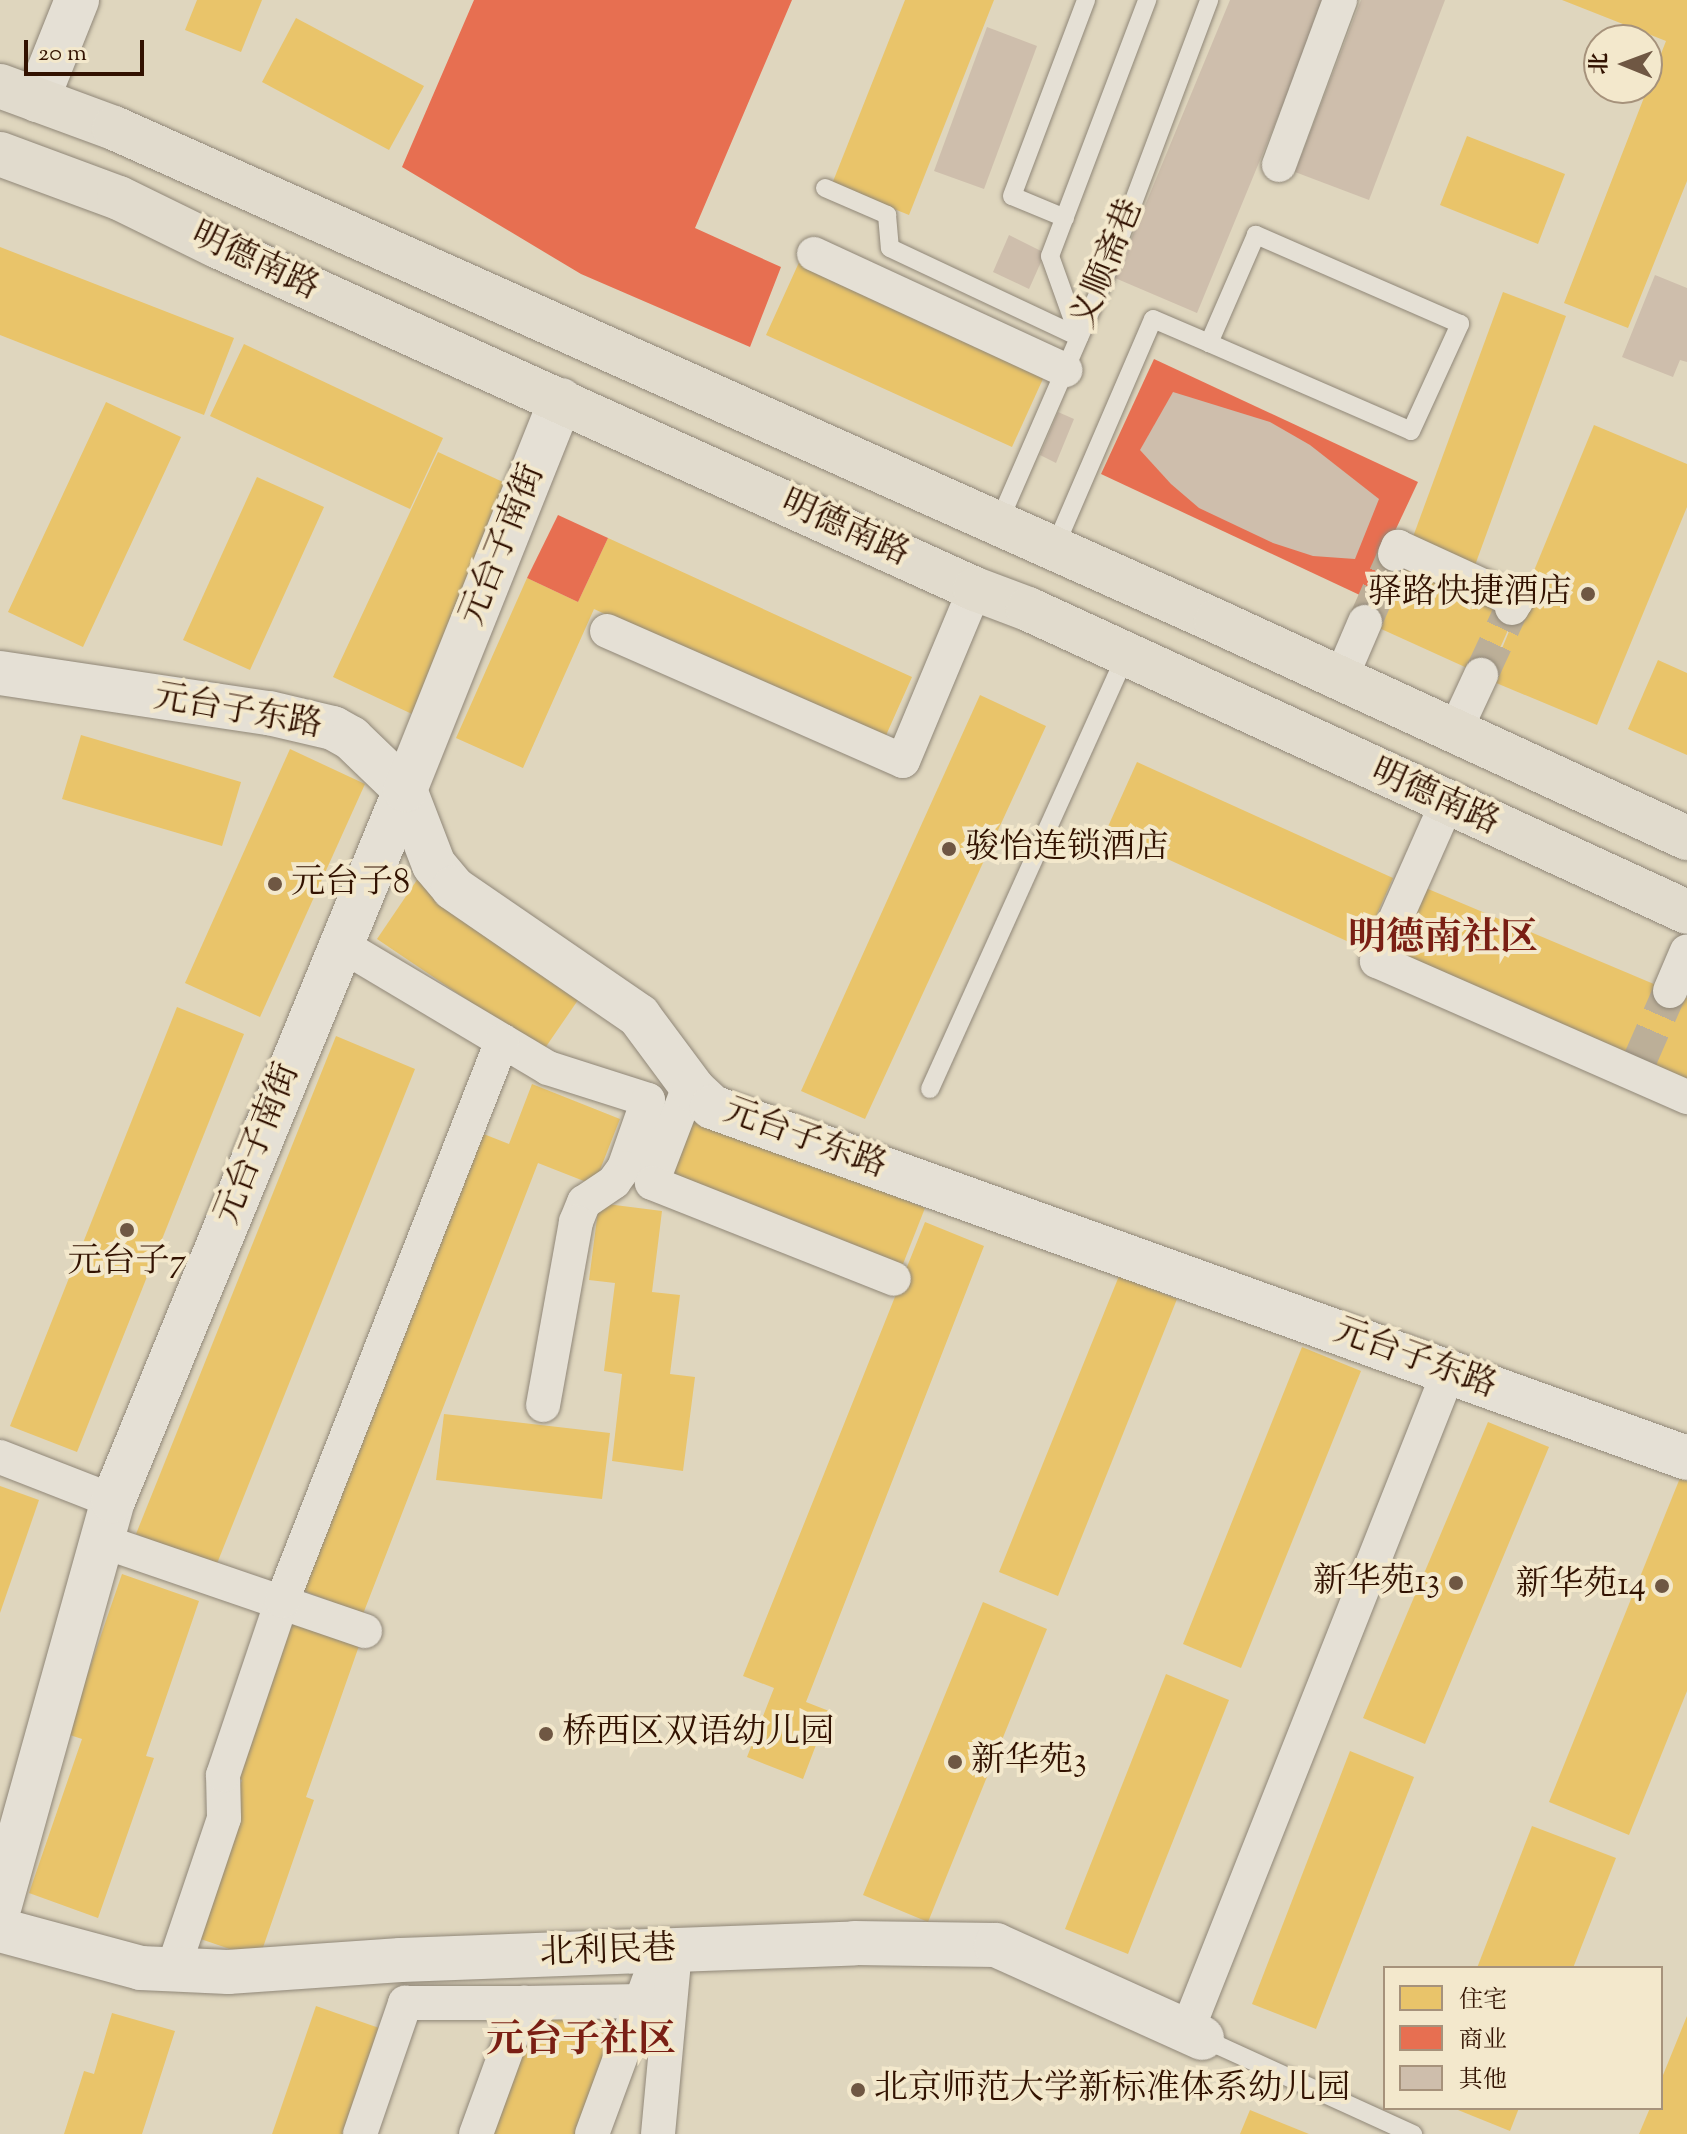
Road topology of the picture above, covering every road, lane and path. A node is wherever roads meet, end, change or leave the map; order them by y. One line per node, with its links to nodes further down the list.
1 (77, 0): 6 (street)
2 (1086, 0): 10 (lane)
3 (1147, 0): 10 (lane)
4 (1209, 0): 12 (lane, 义顺斋巷)
5 (1340, 0): 8 (street)
6 (19, 93): 16 (main road, 明德南路)
7 (0, 154): 15 (main road, 明德南路)
8 (1279, 165)
9 (825, 188): 12 (lane)
10 (1065, 218): 12 (lane)
11 (814, 254): 14 (street)
12 (1079, 337): 14 (lane, 义顺斋巷)
13 (1209, 343): 13 (lane); 17 (lane)
14 (1065, 370): 16 (lane, 义顺斋巷)
15 (561, 400): 19 (main road, 明德南路); 28 (street, 元台子南街)
16 (998, 524): 17 (main road, 明德南路)
17 (1054, 549): 26 (main road, 明德南路)
18 (1395, 554): 20 (street)
19 (975, 589): 22 (street); 23 (main road, 明德南路)
20 (1512, 608)
21 (1365, 622): 26 (street)
22 (607, 631)
23 (1125, 657): 29 (main road, 明德南路); 37 (lane)
24 (0, 673): 28 (street, 元台子东路)
25 (1481, 675): 27 (street)
26 (1341, 678): 27 (main road, 明德南路)
27 (1455, 731): 30 (main road, 明德南路)
28 (405, 790): 32 (street, 元台子南街); 36 (street, 元台子东路)
29 (1447, 803): 31 (main road, 明德南路); 38 (street)
30 (1687, 838)
31 (1687, 912)
32 (340, 944): 35 (street); 45 (street, 元台子南街)
33 (1687, 951): 34 (street)
34 (1670, 991)
35 (502, 1041): 39 (street); 46 (street)
36 (677, 1068): 39 (street); 40 (street); 41 (street, 元台子东路)
37 (930, 1089)
38 (1687, 1097)
39 (648, 1100): 42 (street)
40 (894, 1279)
41 (1449, 1371): 44 (street, 元台子东路); 54 (street)
42 (543, 1405)
43 (0, 1457): 45 (street)
44 (1687, 1458)
45 (108, 1521): 46 (street); 48 (street, 元台子南街)
46 (282, 1601): 47 (street); 51 (street)
47 (365, 1631)
48 (0, 1905)
49 (0, 1930): 51 (street, 北利民巷)
50 (668, 1950): 51 (street, 北利民巷); 52 (street); 54 (street, 北利民巷); 58 (street)
51 (173, 1969)
52 (641, 2001): 53 (street); 57 (street)
53 (524, 2003): 55 (street); 56 (street)
54 (1195, 2034): 59 (lane)
55 (360, 2134)
56 (476, 2134)
57 (592, 2134)
58 (658, 2134)
59 (1413, 2134)

